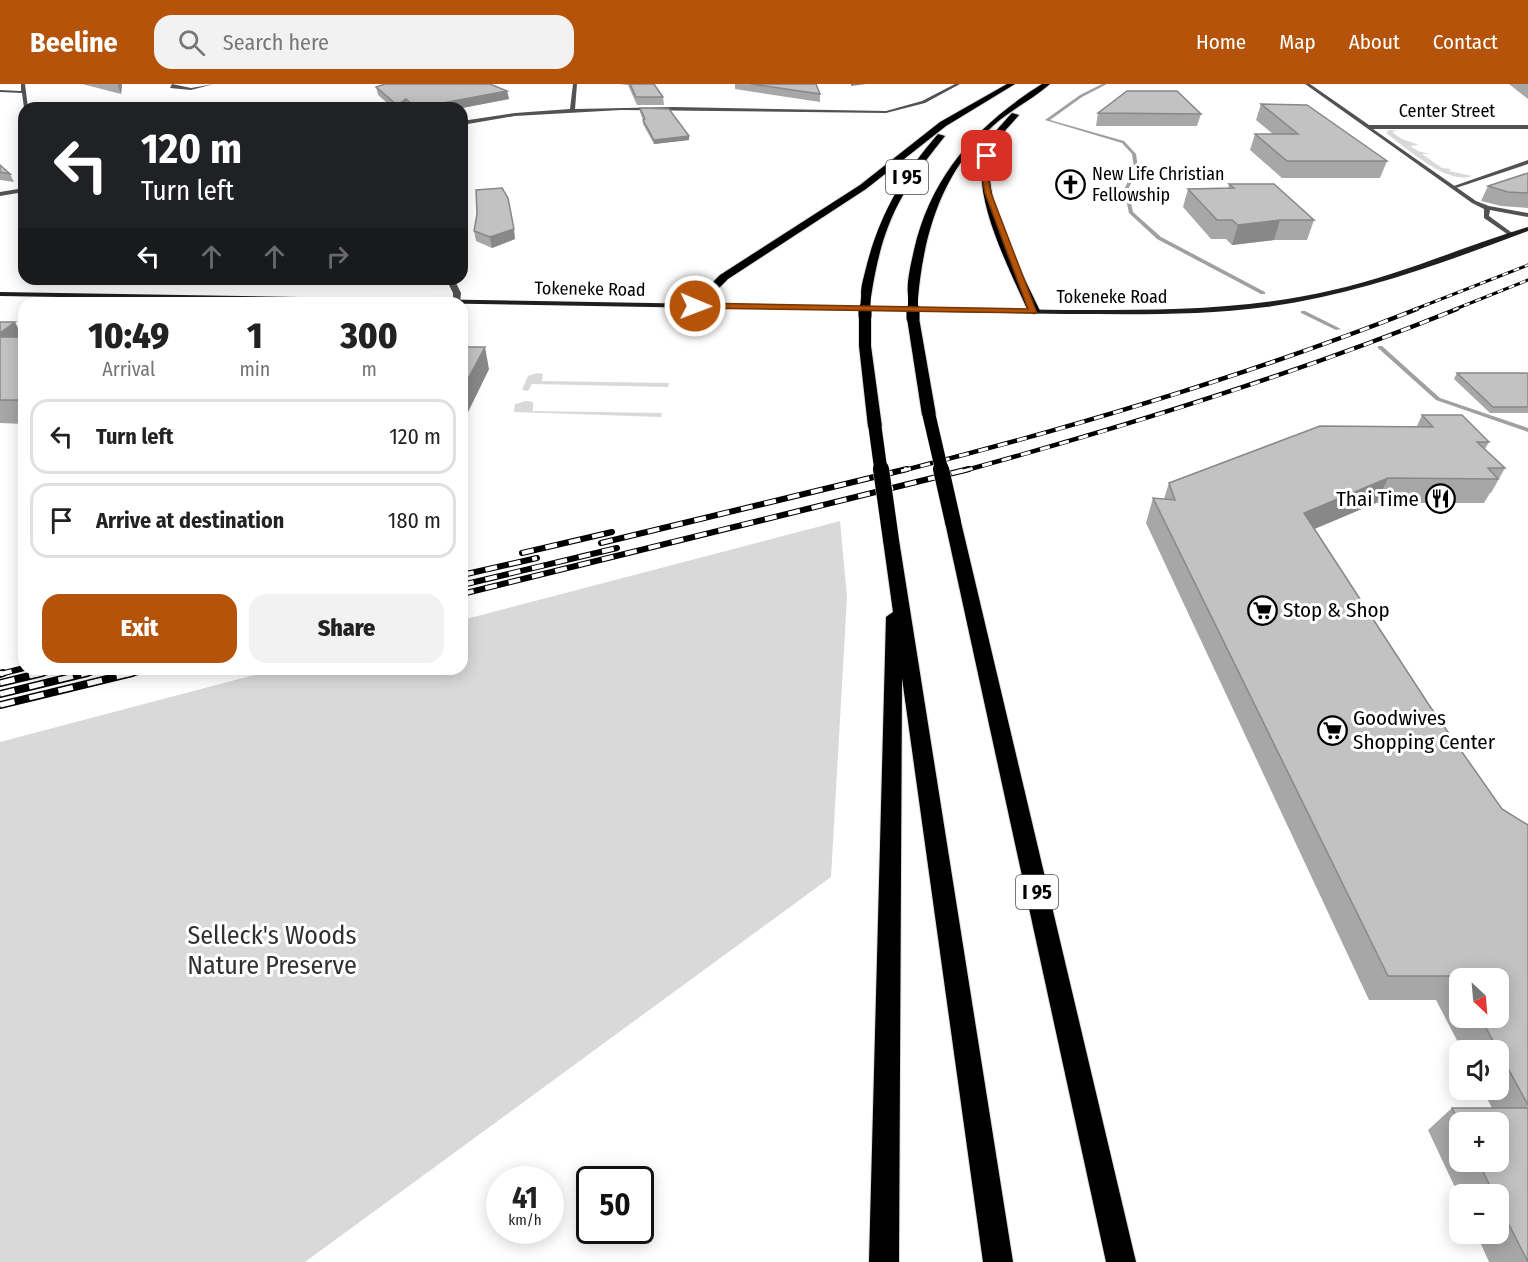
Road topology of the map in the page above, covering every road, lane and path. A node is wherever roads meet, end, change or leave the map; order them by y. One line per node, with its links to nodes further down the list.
1 (23, 84): 11 (street)
2 (174, 84): 3 (street)
3 (212, 84)
4 (574, 84): 13 (street)
5 (958, 84): 13 (street)
6 (1012, 84): 10 (highway, I 95)
7 (1307, 84): 15 (street)
8 (1046, 85): 29 (highway); 33 (highway, I 95, bridge)
9 (0, 91): 11 (street)
10 (1000, 91): 28 (highway); 30 (highway, I 95, bridge)
11 (23, 92): 12 (street)
12 (25, 102)
13 (572, 112): 14 (street)
14 (468, 122)
15 (1366, 127): 16 (street, Center Street); 18 (street)
16 (1528, 127)
17 (1528, 162): 18 (street)
18 (1454, 187): 21 (street)
19 (18, 191): 20 (street)
20 (0, 194)
21 (1487, 208): 22 (street); 24 (street)
22 (1528, 215)
23 (1528, 229): 24 (main road, Tokeneke Road)
24 (1512, 235): 29 (main road, Tokeneke Road)
25 (0, 294): 26 (main road, Tokeneke Road)
26 (171, 297)
27 (468, 302): 28 (main road, Tokeneke Road)
28 (695, 306): 29 (main road, Tokeneke Road)
29 (1034, 311)
30 (893, 549): 31 (highway); 32 (highway, I 95)
31 (884, 1262)
32 (998, 1262)
33 (1121, 1262)

